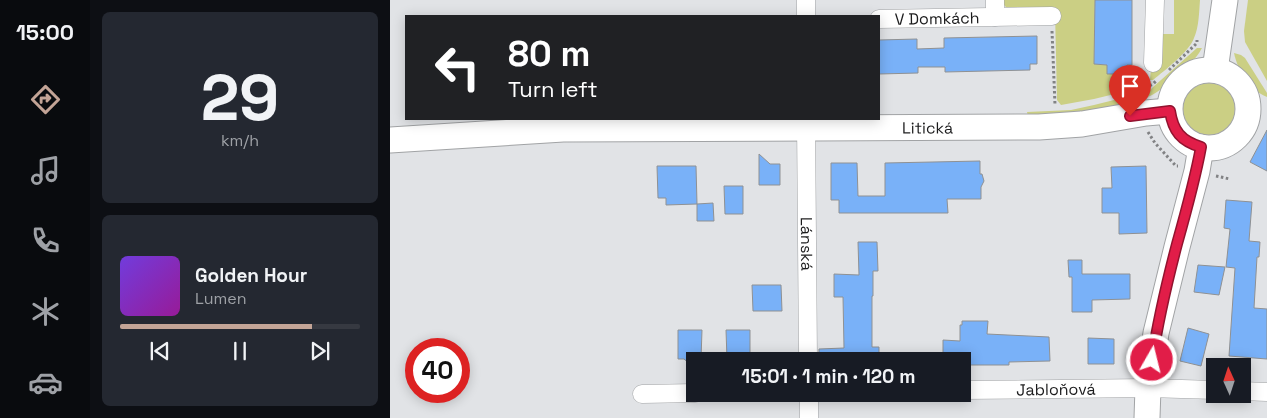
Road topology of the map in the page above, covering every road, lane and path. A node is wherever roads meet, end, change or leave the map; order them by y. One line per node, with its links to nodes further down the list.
1 (806, 0): 5 (street)
2 (1155, 0): 10 (street)
3 (1225, 0): 9 (street)
4 (995, 9): 6 (street, V Domkách); 7 (street, V Domkách)
5 (806, 15)
6 (1052, 16): 13 (path)
7 (880, 19)
8 (1198, 37): 10 (path)
9 (1214, 70): 12 (street); 14 (street)
10 (1159, 72): 12 (path)
11 (1131, 94): 12 (path)
12 (1153, 104): 15 (street, Litická); 17 (street); 18 (path)
13 (1062, 108)
14 (1258, 112): 17 (street)
15 (806, 123): 16 (street, Litická); 20 (street, Lánská)
16 (390, 140)
17 (1201, 147): 18 (street)
18 (1197, 172): 19 (path); 21 (street)
19 (1230, 179)
20 (808, 352)
21 (1148, 388): 22 (street, Jabloňová); 23 (street, Jabloňová); 30 (street)
22 (971, 390)
23 (1206, 390)
24 (1251, 391): 25 (street)
25 (1267, 392)
26 (686, 393): 27 (street)
27 (642, 394)
28 (809, 402): 29 (street)
29 (809, 418)
30 (1147, 418)

